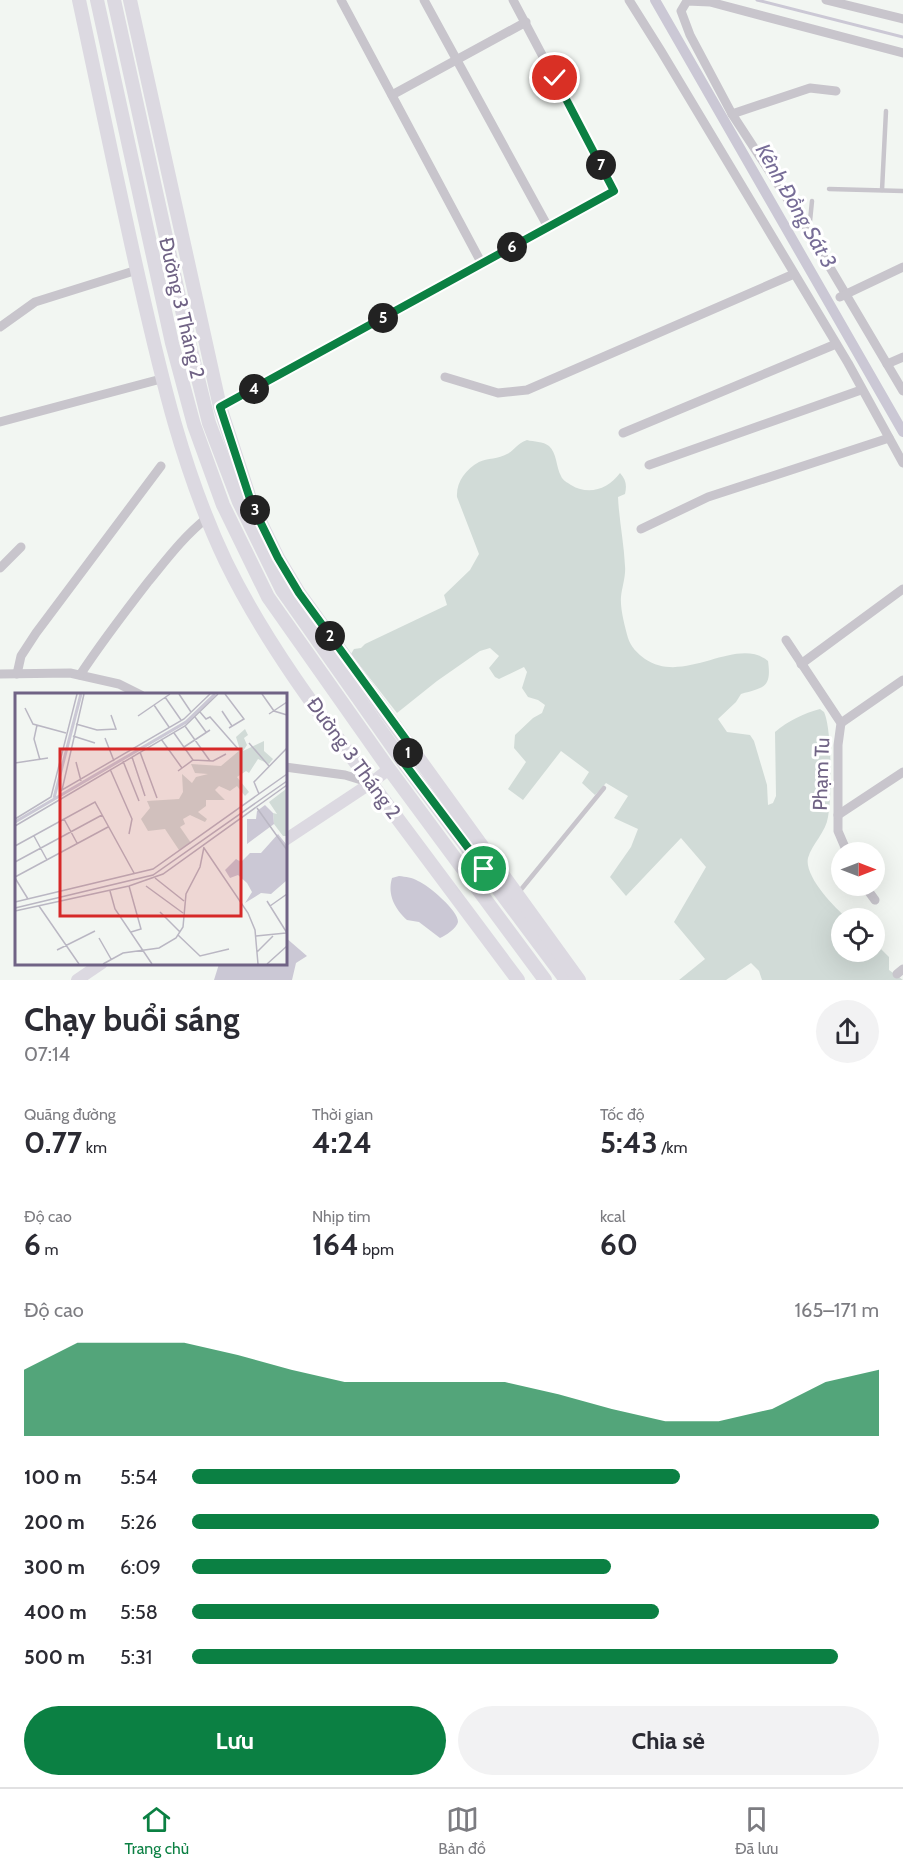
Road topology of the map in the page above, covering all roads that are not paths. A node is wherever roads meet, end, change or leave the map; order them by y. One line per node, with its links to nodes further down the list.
1 (79, 0): 26 (main road, Đường 3 Tháng 2)
2 (97, 0): 60 (main road, Đường 3 Tháng 2)
3 (114, 0): 58 (main road, Đường 3 Tháng 2)
4 (130, 0): 37 (main road, Đường 3 Tháng 2)
5 (341, 0): 15 (street)
6 (424, 0): 13 (street)
7 (513, 0): 11 (street)
8 (629, 0): 27 (street)
9 (825, 0): 10 (street)
10 (903, 19)
11 (526, 22): 13 (street); 22 (street)
12 (903, 53): 17 (street)
13 (457, 60): 15 (street); 22 (street)
14 (836, 91): 17 (street)
15 (392, 95): 24 (street)
16 (886, 111): 19 (lane)
17 (732, 114): 23 (street)
18 (829, 189): 19 (lane)
19 (882, 190): 20 (lane)
20 (903, 191)
21 (812, 201): 23 (lane)
22 (548, 227): 24 (street)
23 (809, 232): 28 (street)
24 (482, 264): 37 (street)
25 (903, 267): 28 (street)
26 (137, 270): 29 (street); 34 (main road, Đường 3 Tháng 2)
27 (794, 274): 30 (street); 33 (street)
28 (843, 295): 32 (street)
29 (0, 327)
30 (836, 344): 35 (street); 39 (street)
31 (903, 357): 32 (street)
32 (887, 364): 36 (street)
33 (445, 377)
34 (161, 379): 38 (street); 44 (main road, Đường 3 Tháng 2)
35 (861, 390): 40 (street); 42 (street)
36 (903, 391)
37 (220, 407): 57 (main road, Đường 3 Tháng 2)
38 (0, 422)
39 (623, 433)
40 (889, 438): 41 (street); 45 (street)
41 (903, 463)
42 (649, 465)
43 (161, 466): 52 (street)
44 (207, 518): 53 (street); 62 (main road, Đường 3 Tháng 2)
45 (641, 529)
46 (21, 547): 47 (street)
47 (0, 568)
48 (903, 589): 50 (street)
49 (786, 640): 50 (street, Phạm Tu)
50 (801, 664): 56 (street, Phạm Tu)
51 (0, 674): 52 (street)
52 (17, 674): 53 (street)
53 (80, 675): 55 (street)
54 (903, 680): 56 (street)
55 (137, 693)
56 (842, 723): 64 (street, Phạm Tu)
57 (413, 749): 58 (main road); 67 (main road, Đường 3 Tháng 2)
58 (401, 759): 60 (main road); 74 (main road, Đường 3 Tháng 2)
59 (286, 768): 62 (street)
60 (389, 769): 62 (street); 73 (main road, Đường 3 Tháng 2)
61 (903, 772): 64 (street)
62 (371, 783): 65 (street); 72 (main road, Đường 3 Tháng 2)
63 (604, 788): 67 (lane)
64 (838, 815): 66 (street, Phạm Tu)
65 (286, 839)
66 (843, 842)
67 (517, 894): 75 (main road, Đường 3 Tháng 2)
68 (872, 896): 69 (street)
69 (875, 900)
70 (99, 965): 71 (street)
71 (77, 980)
72 (519, 980)
73 (545, 980)
74 (566, 980)
75 (579, 980)

